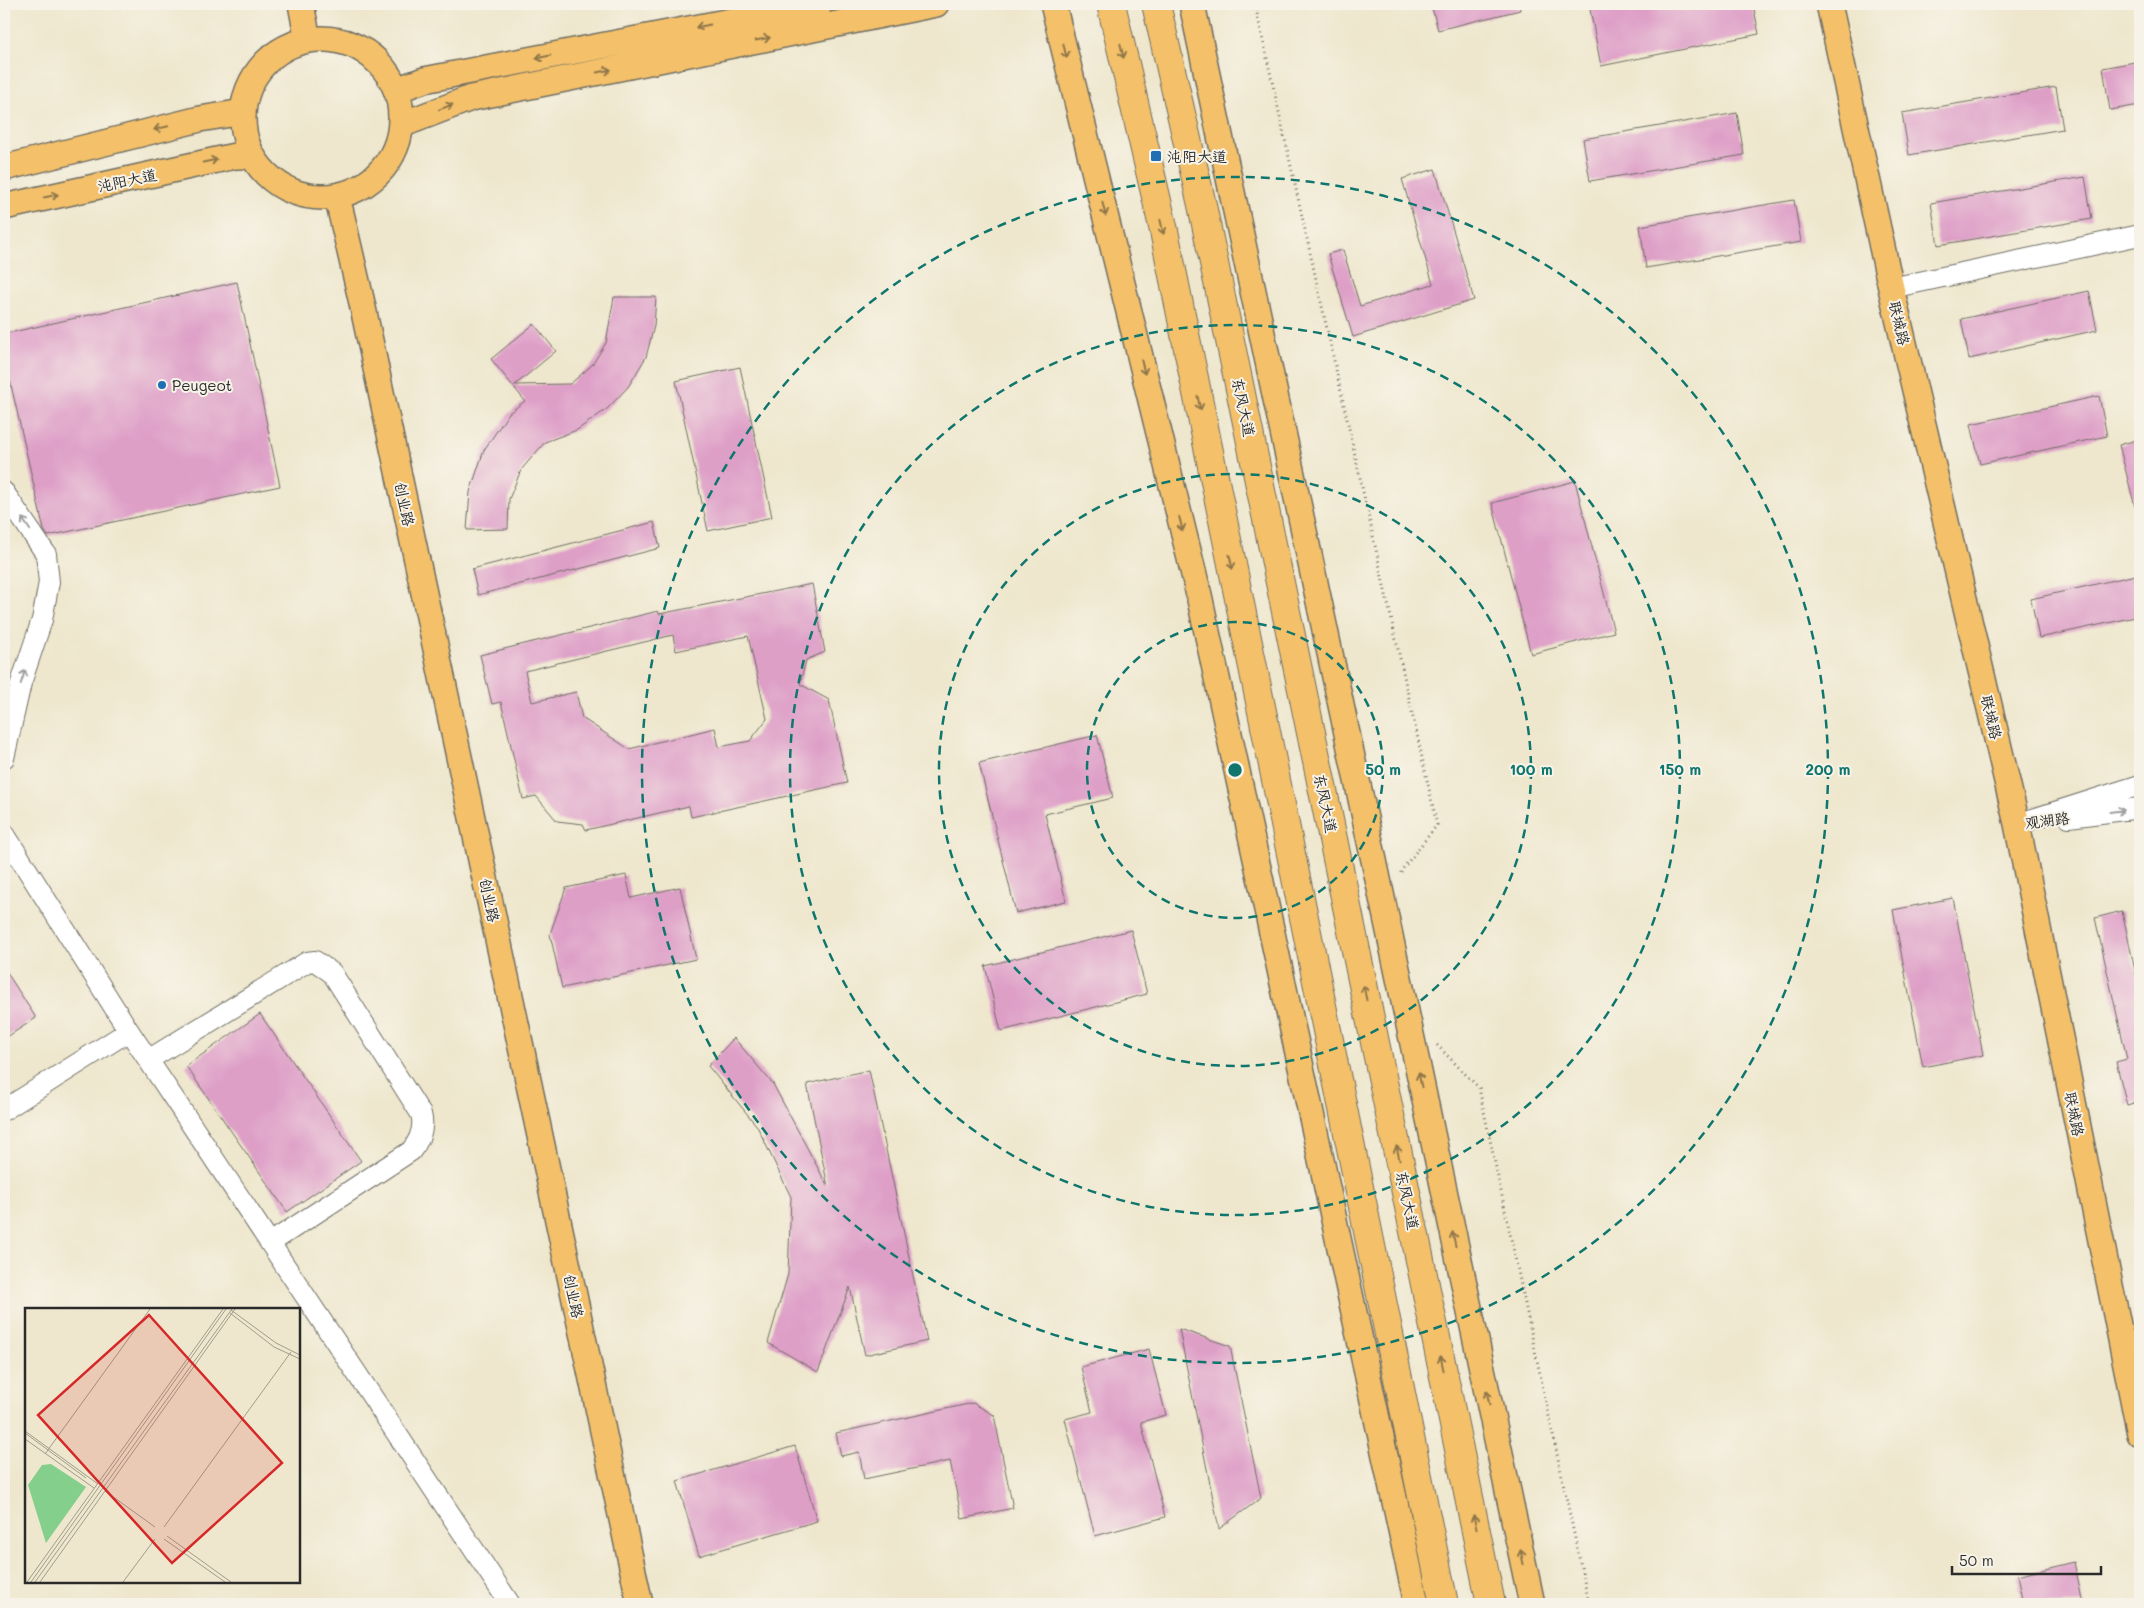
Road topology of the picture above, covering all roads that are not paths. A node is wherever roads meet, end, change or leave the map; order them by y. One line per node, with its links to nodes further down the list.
1 (300, 4): 9 (main road)
2 (820, 4): 10 (main road, one-way to 10)
3 (936, 4): 12 (main road, one-way to 3)
4 (1053, 4): 33 (main road, one-way to 33)
5 (1111, 4): 34 (highway, one-way to 34, bridge)
6 (1156, 4): 35 (highway, 东风大道, one-way to 6)
7 (1192, 4): 36 (main road, one-way to 7)
8 (1829, 4): 18 (main road, 联城路)
9 (308, 40): 10 (main road); 11 (main road)
10 (396, 90): 12 (main road)
11 (243, 112): 13 (main road); 14 (main road, one-way to 14)
12 (401, 125): 15 (main road)
13 (252, 156): 15 (main road); 16 (main road, 沌阳大道, one-way to 13)
14 (4, 168)
15 (337, 196): 32 (main road, 创业路)
16 (4, 207)
17 (2140, 235): 18 (street)
18 (1891, 288): 23 (main road, 联城路)
19 (4, 492): 20 (street, one-way to 19)
20 (4, 758)
21 (2140, 785): 23 (street, 观湖路)
22 (2140, 808): 23 (street, 观湖路, one-way to 22)
23 (2017, 824): 29 (main road, 联城路)
24 (4, 833): 25 (street)
25 (128, 1031): 26 (street); 27 (street)
26 (148, 1060): 28 (street); 28 (street)
27 (4, 1110)
28 (270, 1243): 31 (street)
29 (2131, 1343): 30 (main road, 联城路)
30 (2140, 1434)
31 (510, 1604)
32 (640, 1604)
33 (1417, 1604)
34 (1444, 1604)
35 (1492, 1604)
36 (1532, 1604)

